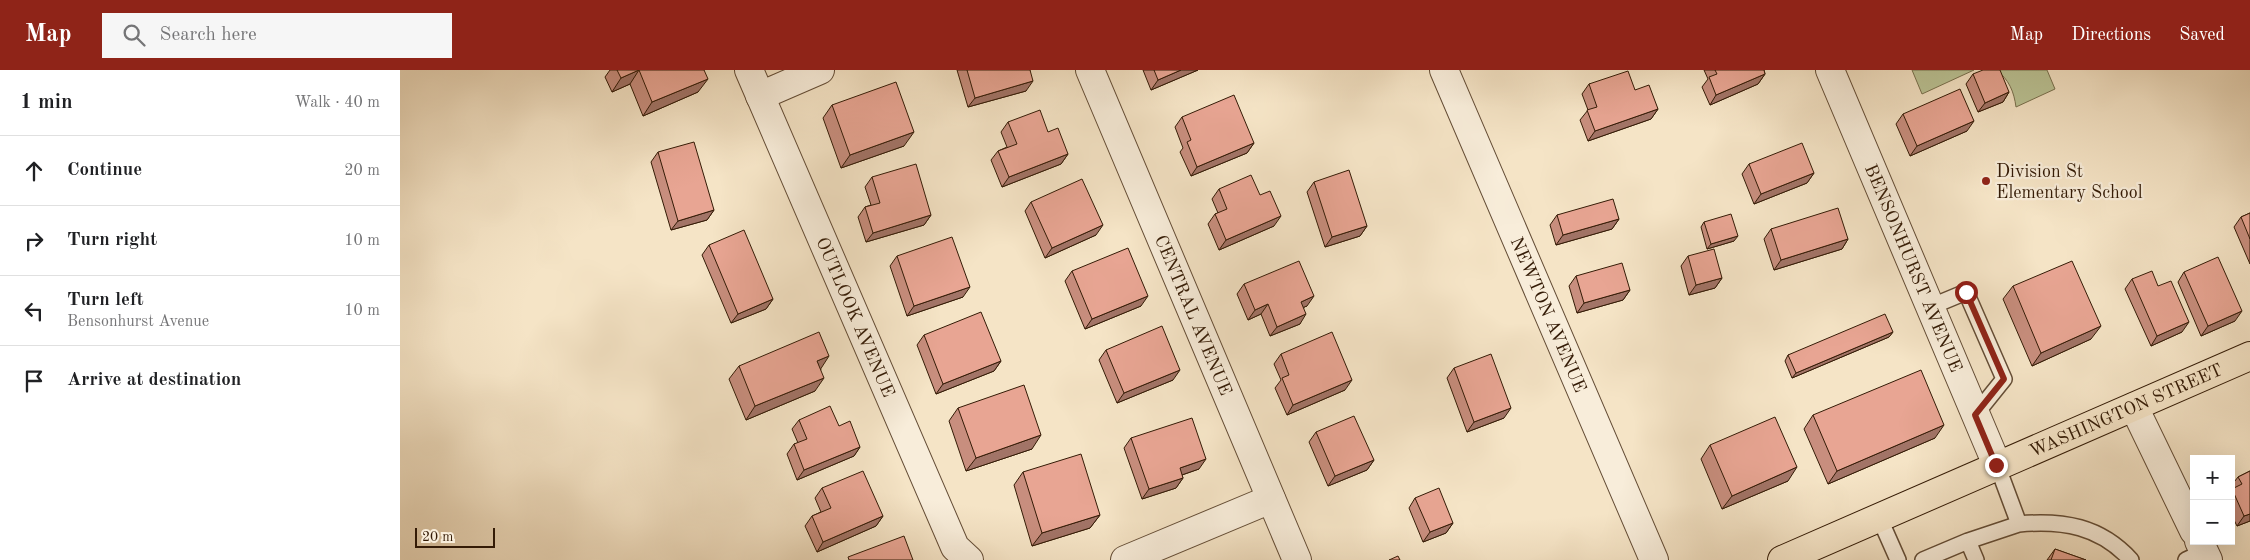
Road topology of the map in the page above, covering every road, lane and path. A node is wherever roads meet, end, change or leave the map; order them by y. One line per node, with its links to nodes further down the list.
1 (749, 70): 6 (street, OUTLOOK AVENUE)
2 (820, 70): 6 (street)
3 (1090, 70): 12 (street, CENTRAL AVENUE)
4 (1444, 70): 20 (street, NEWTON AVENUE)
5 (1830, 70): 7 (street, BENSONHURST AVENUE)
6 (760, 96): 17 (street, OUTLOOK AVENUE)
7 (1930, 307): 10 (street, BENSONHURST AVENUE); 10 (lane)
8 (2250, 356): 9 (highway, WASHINGTON STREET)
9 (2134, 407): 11 (highway, WASHINGTON STREET); 16 (street)
10 (1975, 415): 11 (street, BENSONHURST AVENUE)
11 (1996, 465): 13 (highway, WASHINGTON STREET); 14 (lane)
12 (1271, 499): 18 (street); 19 (street, CENTRAL AVENUE)
13 (1879, 517): 21 (highway, WASHINGTON STREET); 22 (lane)
14 (2019, 524): 15 (lane); 25 (lane)
15 (1968, 540): 23 (lane); 24 (lane)
16 (2198, 549)
17 (969, 560)
18 (1125, 560)
19 (1297, 560)
20 (1654, 560)
21 (1782, 560)
22 (1898, 560)
23 (1923, 560)
24 (1976, 560)
25 (2131, 560)

